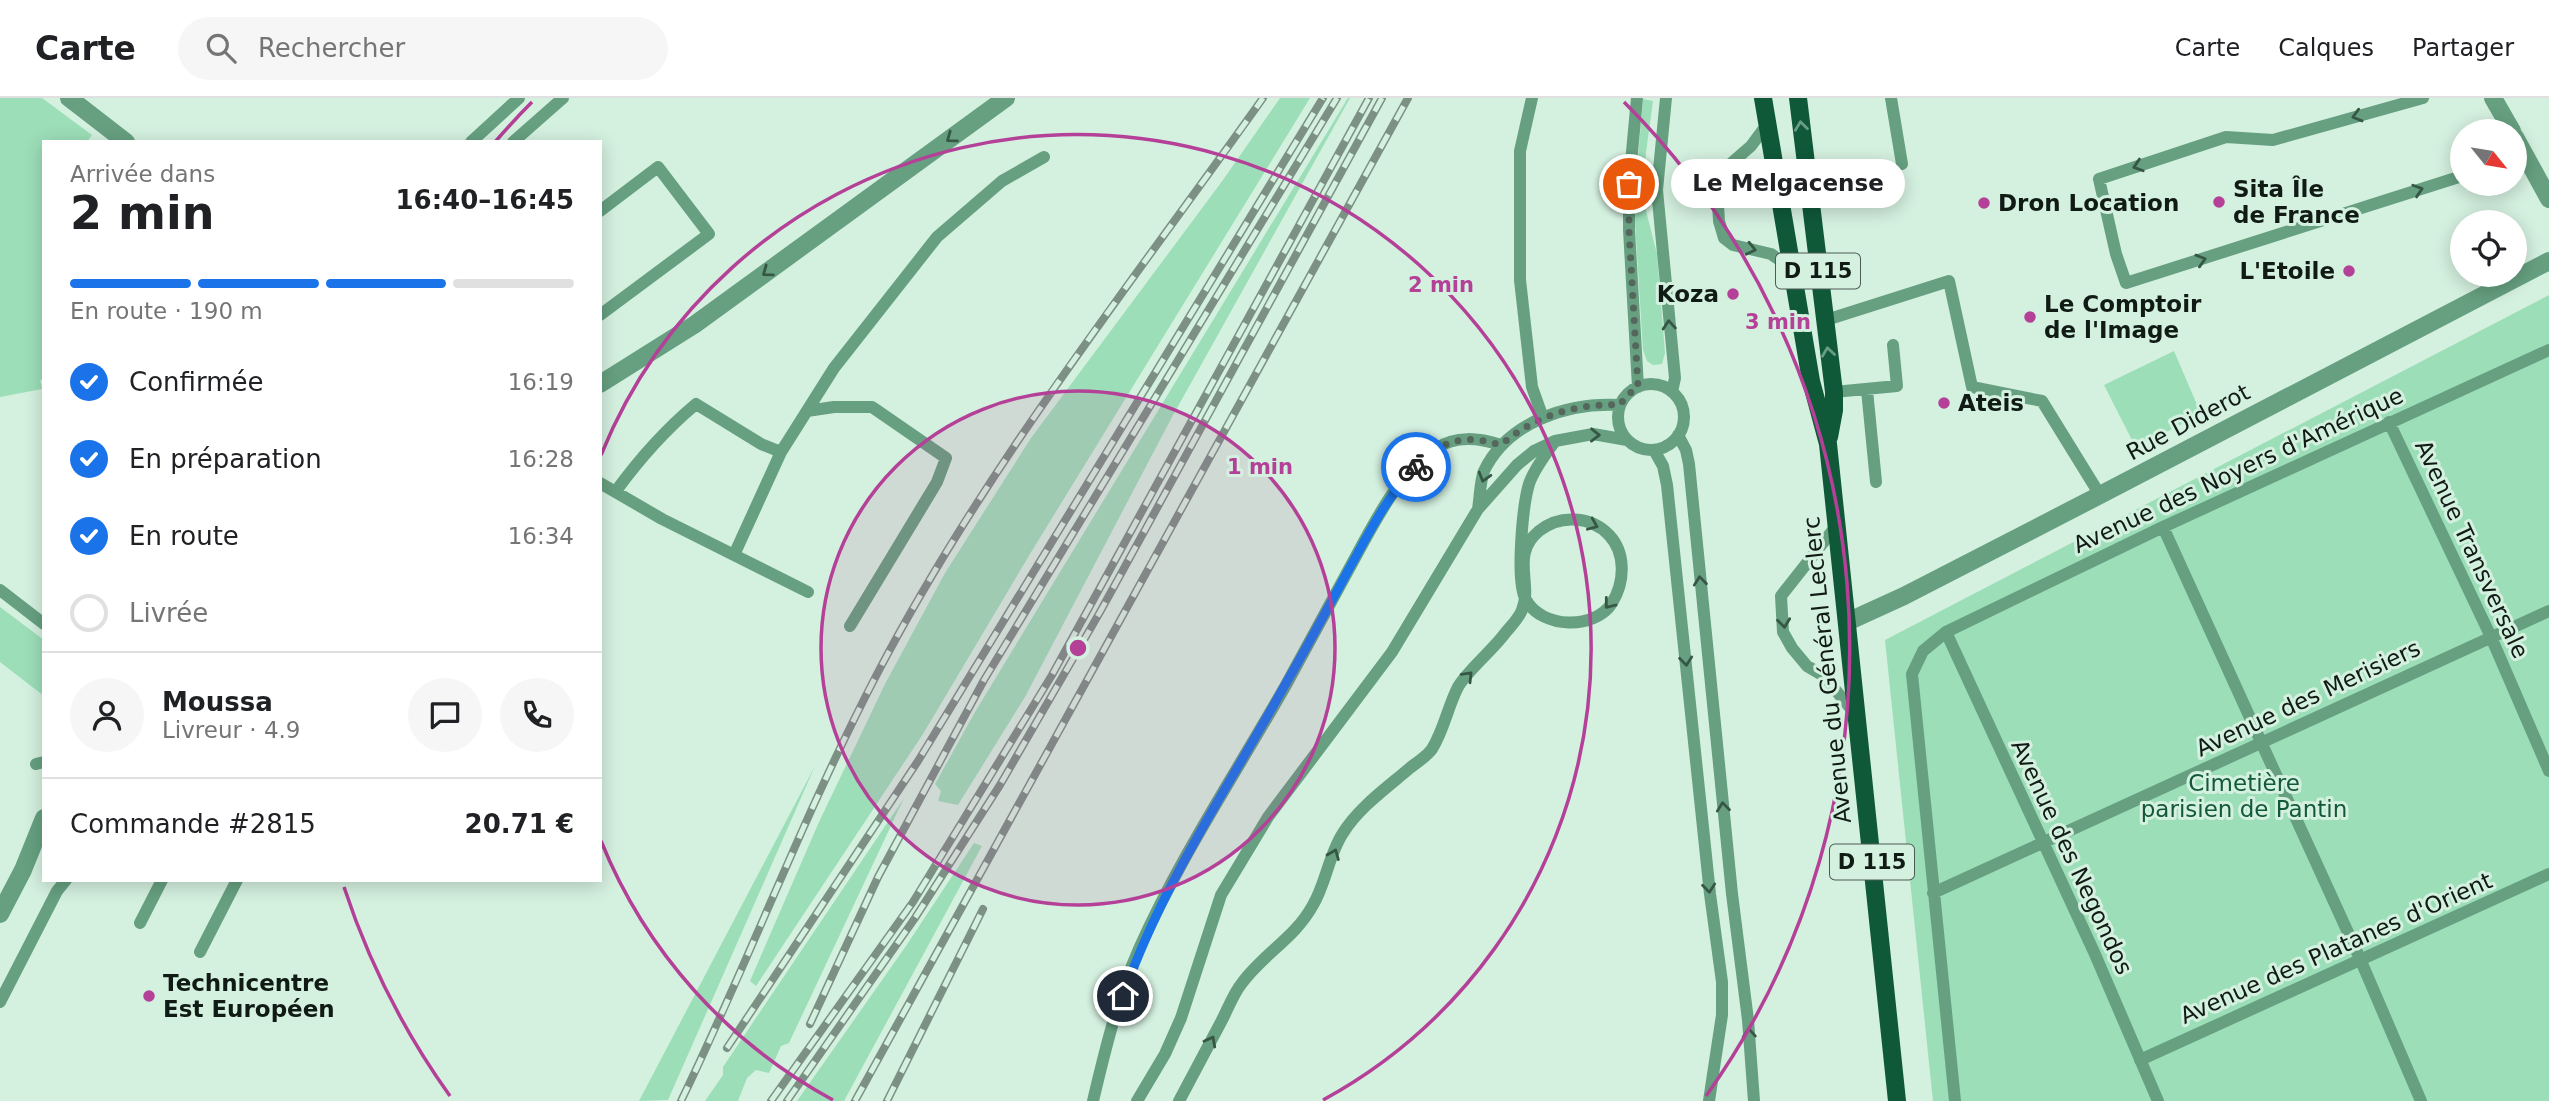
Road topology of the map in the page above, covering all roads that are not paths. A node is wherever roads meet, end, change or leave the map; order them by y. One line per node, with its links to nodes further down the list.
1 (69, 98): 15 (street)
2 (519, 98): 16 (lane)
3 (563, 98): 17 (lane)
4 (1006, 98): 30 (street, one-way to 30)
5 (1532, 98): 37 (lane)
6 (1637, 98): 31 (lane)
7 (1666, 98): 33 (lane, one-way to 7)
8 (1763, 98): 14 (main road, Avenue du Général Leclerc / D 115)
9 (1798, 98): 27 (main road, Avenue du Général Leclerc / D 115, one-way to 9)
10 (1891, 98): 19 (lane)
11 (2423, 98): 21 (lane, one-way to 21)
12 (2493, 98): 13 (street)
13 (2505, 119)
14 (1768, 123): 25 (main road, Avenue du Général Leclerc / D 115); 25 (lane, one-way to 25)
15 (124, 140)
16 (473, 140)
17 (515, 140)
18 (1044, 157): 36 (lane)
19 (1902, 164)
20 (2527, 168): 22 (street)
21 (2450, 180)
22 (2549, 199)
23 (602, 209): 26 (lane)
24 (2549, 261): 49 (street, Rue Diderot)
25 (1794, 270): 42 (main road, Avenue du Général Leclerc / D 115)
26 (602, 313)
27 (1824, 321): 34 (main road, Avenue du Général Leclerc / D 115, one-way to 27); 49 (lane)
28 (1893, 345): 32 (lane)
29 (2549, 350): 38 (lane, Avenue des Noyers d'Amérique)
30 (602, 383)
31 (1638, 387): 33 (lane); 35 (lane)
32 (1867, 390): 34 (lane); 46 (lane)
33 (1672, 392): 39 (lane)
34 (1833, 392): 42 (main road, Avenue du Général Leclerc / D 115)
35 (1620, 405): 37 (lane); 40 (lane)
36 (807, 411): 45 (lane); 59 (lane)
37 (1543, 418): 43 (lane)
38 (2389, 422): 52 (lane, Avenue des Noyers d'Amérique); 61 (lane, Avenue Transversale)
39 (1678, 435): 44 (lane); 82 (lane, one-way to 39)
40 (1627, 440): 41 (lane, one-way to 40); 44 (lane)
41 (1555, 441): 50 (lane); 80 (lane, one-way to 41)
42 (1828, 444): 51 (main road, Avenue du Général Leclerc / D 115)
43 (1501, 445): 50 (lane, one-way to 50); 78 (lane)
44 (1654, 450): 81 (lane, one-way to 81)
45 (781, 452): 48 (lane); 53 (lane)
46 (1876, 482)
47 (602, 483): 48 (lane)
48 (616, 491): 53 (lane)
49 (2101, 495): 58 (street, Rue Diderot)
50 (1478, 509): 79 (lane)
51 (1837, 525): 58 (main road, Avenue du Général Leclerc / D 115); 62 (lane, one-way to 62)
52 (2163, 527): 60 (lane, Avenue des Noyers d'Amérique); 63 (lane)
53 (734, 555): 55 (lane)
54 (0, 590): 57 (lane)
55 (808, 592)
56 (2549, 611): 61 (lane, Avenue des Merisiers)
57 (42, 622)
58 (1847, 622): 62 (main road, Avenue du Général Leclerc / D 115)
59 (850, 626)
60 (1946, 632): 66 (lane, Avenue des Negondos); 71 (lane, Avenue des Noyers d'Amérique)
61 (2491, 636): 63 (lane, Avenue des Merisiers); 64 (lane, Avenue Transversale)
62 (1856, 715): 83 (main road, Avenue du Général Leclerc / D 115)
63 (2261, 743): 66 (lane, Avenue des Merisiers); 75 (lane)
64 (2549, 771)
65 (42, 823): 72 (street)
66 (2042, 843): 71 (lane, Avenue des Merisiers); 77 (lane, Avenue des Negondos)
67 (2549, 874): 75 (lane, Avenue des Platanes d'Orient)
68 (64, 882): 76 (lane)
69 (161, 882): 73 (lane)
70 (236, 882): 74 (lane)
71 (1933, 893): 84 (lane, Avenue des Noyers d'Amérique)
72 (0, 914)
73 (140, 923)
74 (200, 952)
75 (2361, 961): 77 (lane, Avenue des Platanes d'Orient); 86 (lane)
76 (0, 1002)
77 (2140, 1060): 85 (lane, Avenue des Negondos)
78 (1093, 1101)
79 (1137, 1101)
80 (1179, 1101)
81 (1709, 1101)
82 (1754, 1101)
83 (1897, 1101)
84 (1955, 1101)
85 (2158, 1101)
86 (2421, 1101)

